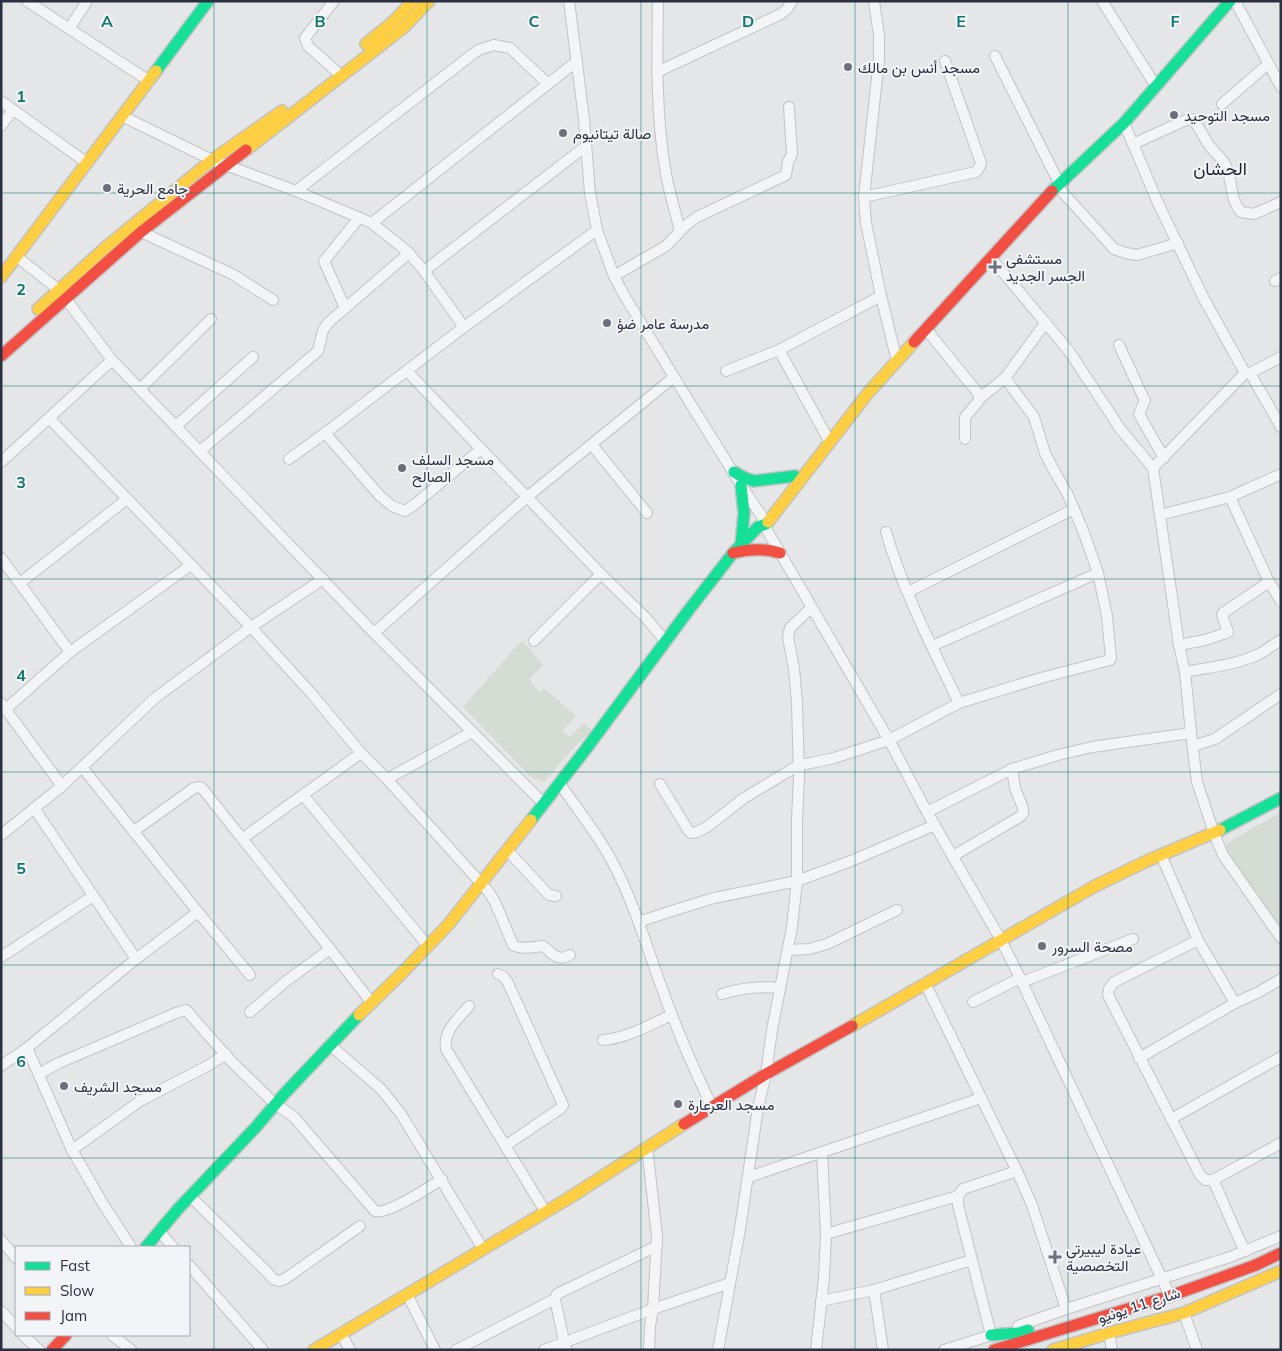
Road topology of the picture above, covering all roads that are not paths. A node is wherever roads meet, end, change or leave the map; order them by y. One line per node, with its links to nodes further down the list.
1 (27, 1): 15 (street)
2 (87, 1): 15 (street)
3 (208, 1): 23 (main road)
4 (334, 1): 20 (street)
5 (413, 1): 20 (main road)
6 (429, 1): 37 (main road)
7 (569, 1): 17 (street)
8 (792, 1): 21 (street)
9 (874, 1): 40 (street)
10 (1102, 1): 22 (street)
11 (1224, 1): 22 (main road)
12 (1230, 1): 31 (main road)
13 (1235, 1): 19 (street)
14 (658, 2): 21 (street)
15 (69, 29): 23 (street)
16 (995, 56): 38 (street)
17 (577, 60): 24 (street); 34 (street)
18 (945, 61): 40 (street)
19 (1268, 64): 25 (street); 27 (street)
20 (336, 71): 35 (main road)
21 (657, 72): 45 (street)
22 (1152, 80): 38 (main road)
23 (149, 81): 30 (main road)
24 (548, 84): 39 (street); 43 (street)
25 (1281, 88)
26 (1, 101): 29 (street)
27 (1222, 104)
28 (790, 107): 45 (street)
29 (13, 110): 32 (street); 36 (street)
30 (122, 116): 35 (street); 36 (main road)
31 (1124, 123): 33 (street); 38 (main road)
32 (1, 126)
33 (1133, 144): 41 (street); 47 (street)
34 (586, 146): 44 (street); 51 (street)
35 (212, 160): 37 (street); 54 (main road)
36 (87, 163): 49 (main road)
37 (227, 166): 39 (street); 46 (main road)
38 (1057, 184): 47 (street); 50 (main road); 57 (main road)
39 (296, 191): 42 (street)
40 (864, 196): 56 (street)
41 (1281, 202)
42 (359, 218): 43 (street); 59 (street)
43 (372, 223): 48 (street)
44 (597, 230): 52 (street); 62 (street)
45 (680, 231): 52 (street)
46 (141, 232): 54 (main road); 58 (street)
47 (1178, 243): 74 (street)
48 (409, 254): 51 (street); 59 (street)
49 (16, 256): 53 (main road); 55 (street)
50 (991, 258): 57 (main road); 61 (street)
51 (424, 271): 62 (street)
52 (614, 276): 75 (street)
53 (1, 277)
54 (78, 280): 55 (main road)
55 (62, 294): 64 (main road); 67 (main road); 71 (street)
56 (881, 296): 66 (street); 69 (street)
57 (952, 298): 63 (main road); 69 (main road)
58 (273, 300)
59 (345, 308): 87 (street)
60 (211, 319): 77 (street)
61 (1046, 322): 76 (street); 91 (street)
62 (464, 327): 72 (street)
63 (926, 329): 78 (street); 102 (main road)
64 (1, 342)
65 (1118, 345): 88 (street)
66 (779, 350): 73 (street); 83 (street)
67 (1, 356)
68 (253, 356): 80 (street)
69 (896, 357): 83 (main road)
70 (1281, 357): 74 (street)
71 (112, 360): 77 (street); 79 (street)
72 (407, 371): 82 (street); 86 (street)
73 (726, 371)
74 (1248, 373): 81 (street); 88 (street)
75 (674, 377): 85 (street); 92 (street)
76 (1005, 378): 78 (street); 99 (street)
77 (140, 389): 80 (street)
78 (980, 398): 84 (street)
79 (49, 418): 90 (street); 98 (street)
80 (176, 426): 87 (street)
81 (1281, 427)
82 (325, 434): 86 (street); 89 (street)
83 (826, 437): 94 (main road)
84 (965, 439)
85 (592, 444): 96 (street); 100 (street)
86 (480, 449): 96 (street)
87 (200, 451): 110 (street)
88 (1164, 458): 91 (street)
89 (289, 459)
90 (1, 462)
91 (1153, 468): 101 (street)
92 (734, 472): 94 (main road); 95 (street)
93 (1281, 474): 97 (street)
94 (795, 476): 102 (main road)
95 (741, 485): 102 (street); 104 (main road)
96 (527, 497): 109 (street); 117 (street)
97 (1230, 497): 101 (street); 111 (street)
98 (127, 499): 107 (street); 112 (street)
99 (1074, 509): 108 (street); 113 (street)
100 (647, 513)
101 (1160, 515): 121 (street)
102 (762, 522): 104 (main road); 105 (street)
103 (886, 532): 113 (street)
104 (737, 549): 105 (main road); 120 (main road)
105 (780, 553): 115 (street)
106 (1, 558): 112 (street)
107 (191, 565): 116 (street); 123 (street)
108 (1098, 573): 122 (street); 126 (street)
109 (601, 574): 119 (street); 120 (street)
110 (323, 579): 116 (street); 117 (street)
111 (1269, 582): 114 (street); 121 (street)
112 (20, 583): 123 (street)
113 (908, 592): 122 (street)
114 (1281, 601)
115 (812, 608): 130 (street); 133 (street)
116 (251, 627): 132 (street); 134 (street)
117 (374, 633): 128 (street)
118 (1281, 640): 124 (street)
119 (534, 641)
120 (666, 642): 137 (main road)
121 (1179, 645): 124 (street)
122 (932, 646): 126 (street)
123 (70, 652): 127 (street)
124 (1185, 672): 129 (street)
125 (1281, 694): 131 (street)
126 (959, 703): 130 (street)
127 (4, 706): 139 (street)
128 (472, 732): 136 (street); 142 (street)
129 (1191, 733): 131 (street); 135 (street)
130 (889, 740): 133 (street); 144 (street)
131 (1193, 746): 147 (street)
132 (361, 753): 136 (street); 140 (street)
133 (799, 765): 138 (street); 153 (street)
134 (82, 767): 139 (street); 146 (street)
135 (1012, 769): 144 (street); 151 (street)
136 (387, 779): 154 (street)
137 (560, 784): 142 (main road); 159 (street)
138 (660, 784)
139 (62, 786): 143 (street)
140 (303, 795): 149 (street); 164 (street)
141 (1281, 798): 147 (main road)
142 (544, 804): 150 (main road)
143 (34, 808): 148 (street); 155 (street)
144 (927, 812): 145 (street)
145 (934, 825): 151 (street); 153 (street)
146 (134, 831): 149 (street); 158 (street)
147 (1214, 833): 152 (main road); 160 (street)
148 (1, 835)
149 (243, 838): 165 (street)
150 (507, 850): 154 (main road); 156 (street)
151 (953, 856): 162 (street)
152 (1161, 856): 162 (main road); 163 (street)
153 (797, 881): 159 (street); 166 (street)
154 (481, 884): 164 (main road); 167 (street)
155 (93, 896): 168 (street); 169 (street)
156 (556, 896)
157 (896, 910): 166 (street)
158 (198, 912): 169 (street); 171 (street)
159 (638, 922): 182 (street)
160 (1281, 938)
161 (1133, 939): 173 (street)
162 (1001, 940): 173 (street); 174 (main road)
163 (1198, 940): 179 (street); 188 (street)
164 (428, 946): 177 (main road)
165 (330, 949): 177 (street); 181 (street)
166 (788, 950): 175 (street)
167 (570, 955)
168 (1, 957)
169 (136, 959): 185 (street)
170 (498, 974): 197 (street)
171 (250, 975)
172 (1281, 979): 179 (street)
173 (1021, 980): 178 (street); 224 (street)
174 (925, 983): 191 (main road); 192 (street)
175 (780, 988): 176 (street); 191 (street)
176 (722, 994)
177 (371, 1002): 184 (main road)
178 (973, 1002)
179 (1236, 1003): 188 (street)
180 (469, 1006): 197 (street)
181 (250, 1012)
182 (672, 1015): 183 (street); 194 (street)
183 (603, 1040)
184 (330, 1045): 193 (main road); 203 (street)
185 (27, 1048): 189 (street); 190 (street)
186 (226, 1054): 190 (street); 193 (street); 199 (street)
187 (1281, 1057): 195 (street)
188 (1139, 1058): 195 (street)
189 (1, 1066)
190 (39, 1074): 199 (street)
191 (766, 1074): 194 (main road); 202 (street)
192 (982, 1098): 200 (street); 201 (street)
193 (275, 1104): 203 (street); 205 (main road)
194 (712, 1107): 198 (main road)
195 (1171, 1119): 204 (street)
196 (1281, 1143): 204 (street)
197 (505, 1146): 207 (street)
198 (647, 1147): 207 (main road); 216 (street)
199 (72, 1150): 213 (street)
200 (822, 1152): 202 (street); 210 (street)
201 (1017, 1171): 206 (street); 232 (street)
202 (749, 1177): 225 (street)
203 (442, 1179): 217 (street)
204 (1213, 1180): 218 (street)
205 (190, 1196): 208 (street); 209 (main road)
206 (958, 1196): 210 (street); 221 (street)
207 (545, 1211): 217 (main road)
208 (360, 1226)
209 (159, 1231): 214 (main road); 215 (street)
210 (826, 1234): 230 (street)
211 (1281, 1236): 218 (street)
212 (1, 1240): 220 (street)
213 (130, 1246)
214 (147, 1246)
215 (172, 1246)
216 (656, 1246): 229 (street); 231 (street)
217 (483, 1249): 227 (main road)
218 (1245, 1251): 224 (street)
219 (1281, 1254): 228 (main road, شارع 11 يونيو)
220 (15, 1257)
221 (972, 1260): 226 (street); 239 (street)
222 (190, 1266): 248 (street)
223 (1281, 1271): 234 (main road, شارع 11 يونيو)
224 (1162, 1279): 228 (street); 232 (street)
225 (730, 1283): 231 (street); 255 (street)
226 (874, 1290): 230 (street); 257 (street)
227 (407, 1294): 237 (main road); 251 (street)
228 (1170, 1296): 236 (main road, شارع 11 يونيو)
229 (555, 1299): 243 (street); 252 (street)
230 (821, 1301): 256 (street)
231 (653, 1308): 243 (street); 254 (street)
232 (1066, 1309): 239 (street)
233 (1, 1311): 235 (street)
234 (1184, 1313): 238 (main road, شارع 11 يونيو); 261 (street)
235 (15, 1326)
236 (1062, 1329): 239 (main road); 259 (main road, شارع 11 يونيو)
237 (341, 1333): 249 (main road); 250 (street)
238 (1109, 1333): 244 (street); 260 (main road, شارع 11 يونيو)
239 (991, 1335): 258 (street)
240 (24, 1336): 245 (street)
241 (65, 1336): 246 (main road)
242 (113, 1336): 247 (street)
243 (565, 1346): 253 (street)
244 (1109, 1349)
245 (39, 1350)
246 (52, 1350)
247 (131, 1350)
248 (263, 1350)
249 (314, 1350)
250 (350, 1350)
251 (435, 1350)
252 (456, 1350)
253 (544, 1350)
254 (650, 1350)
255 (718, 1350)
256 (816, 1350)
257 (883, 1350)
258 (944, 1350)
259 (994, 1350)
260 (1053, 1350)
261 (1197, 1350)

